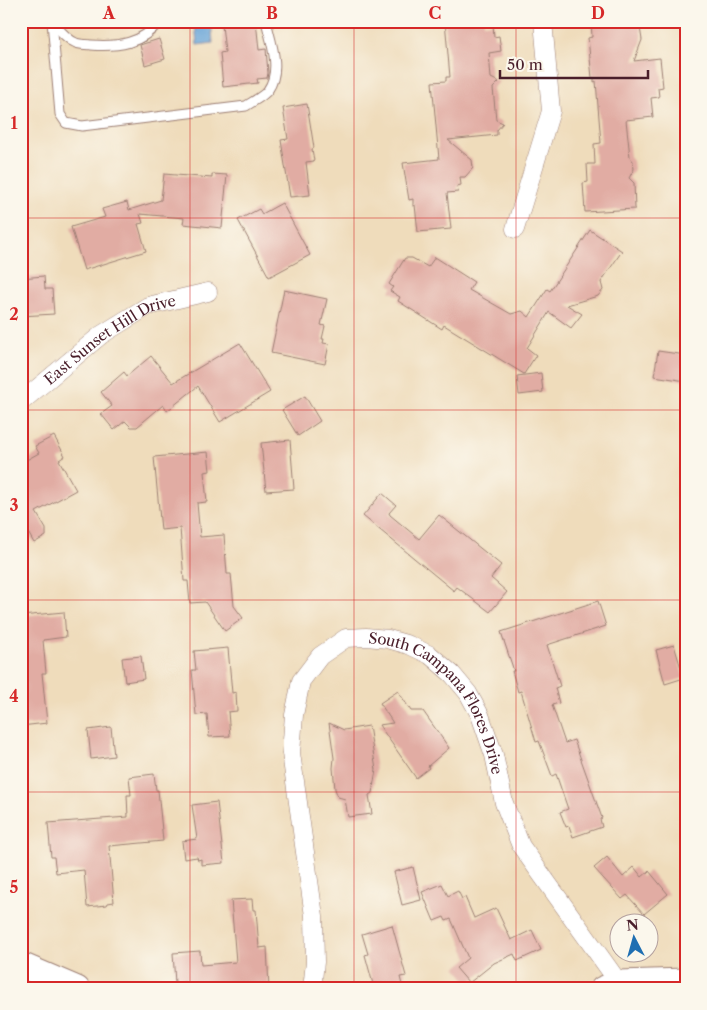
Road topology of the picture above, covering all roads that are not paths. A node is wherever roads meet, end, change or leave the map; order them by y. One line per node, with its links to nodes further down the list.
1 (159, 21): 2 (lane)
2 (266, 21)
3 (543, 21): 4 (street)
4 (515, 229)
5 (208, 292): 6 (street, East Sunset Hill Drive)
6 (21, 402)
7 (21, 965): 10 (street)
8 (686, 981): 9 (street)
9 (611, 986): 11 (street, South Campana Flores Drive)
10 (77, 989)
11 (312, 989)

